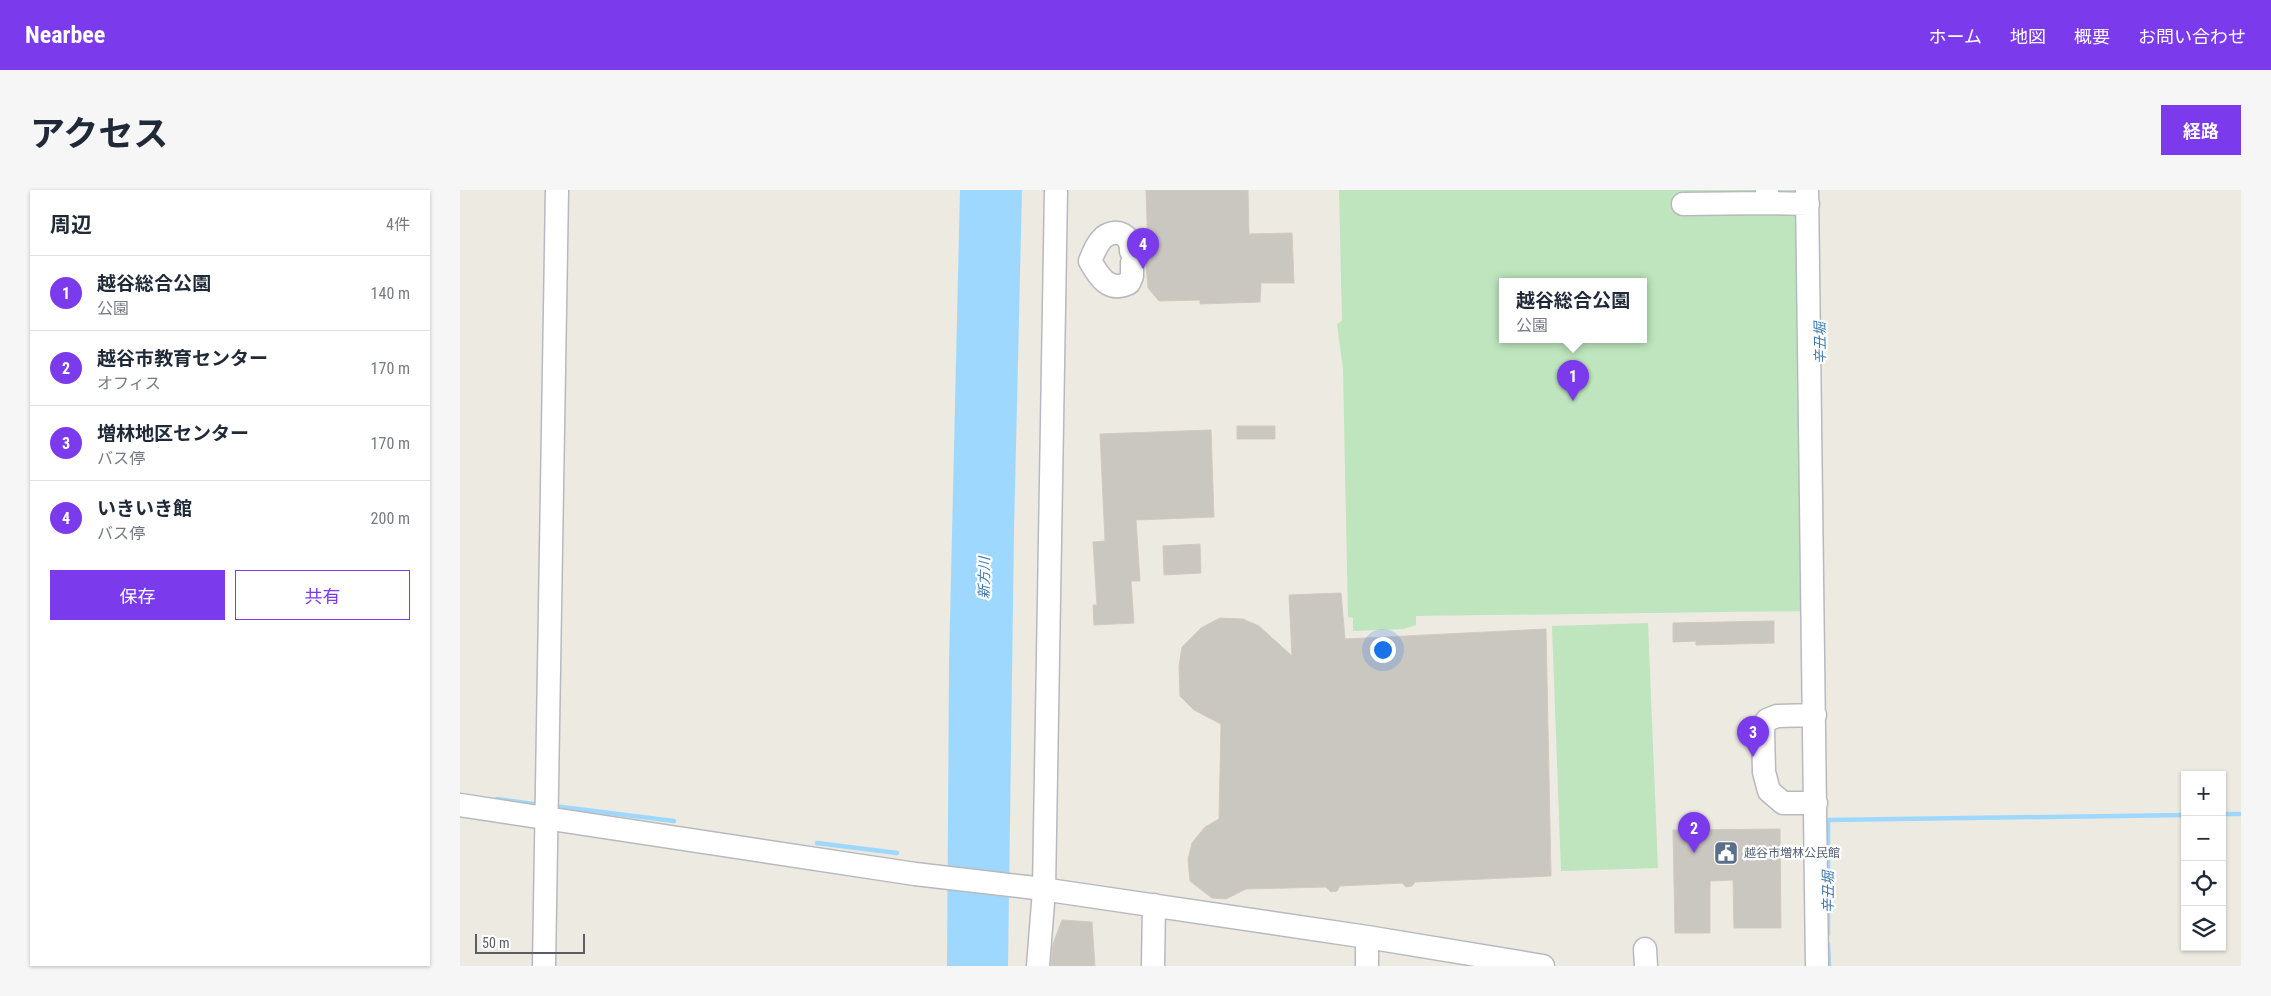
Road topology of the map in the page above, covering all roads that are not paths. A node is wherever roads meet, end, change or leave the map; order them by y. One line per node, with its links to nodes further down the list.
1 (557, 190): 11 (street)
2 (1056, 190): 6 (street)
3 (1767, 197): 4 (street); 5 (street)
4 (1807, 197): 8 (street)
5 (1683, 204)
6 (1055, 260): 7 (street); 12 (street)
7 (1090, 260): 7 (street)
8 (1815, 715): 9 (street); 9 (street)
9 (1816, 803): 20 (street)
10 (460, 805): 11 (street)
11 (546, 818): 12 (street); 15 (street)
12 (1040, 889): 13 (street); 16 (street)
13 (1154, 905): 14 (street); 17 (street)
14 (1367, 937): 18 (street); 19 (street)
15 (544, 966)
16 (1038, 966)
17 (1153, 966)
18 (1367, 966)
19 (1543, 966)
20 (1817, 966)

